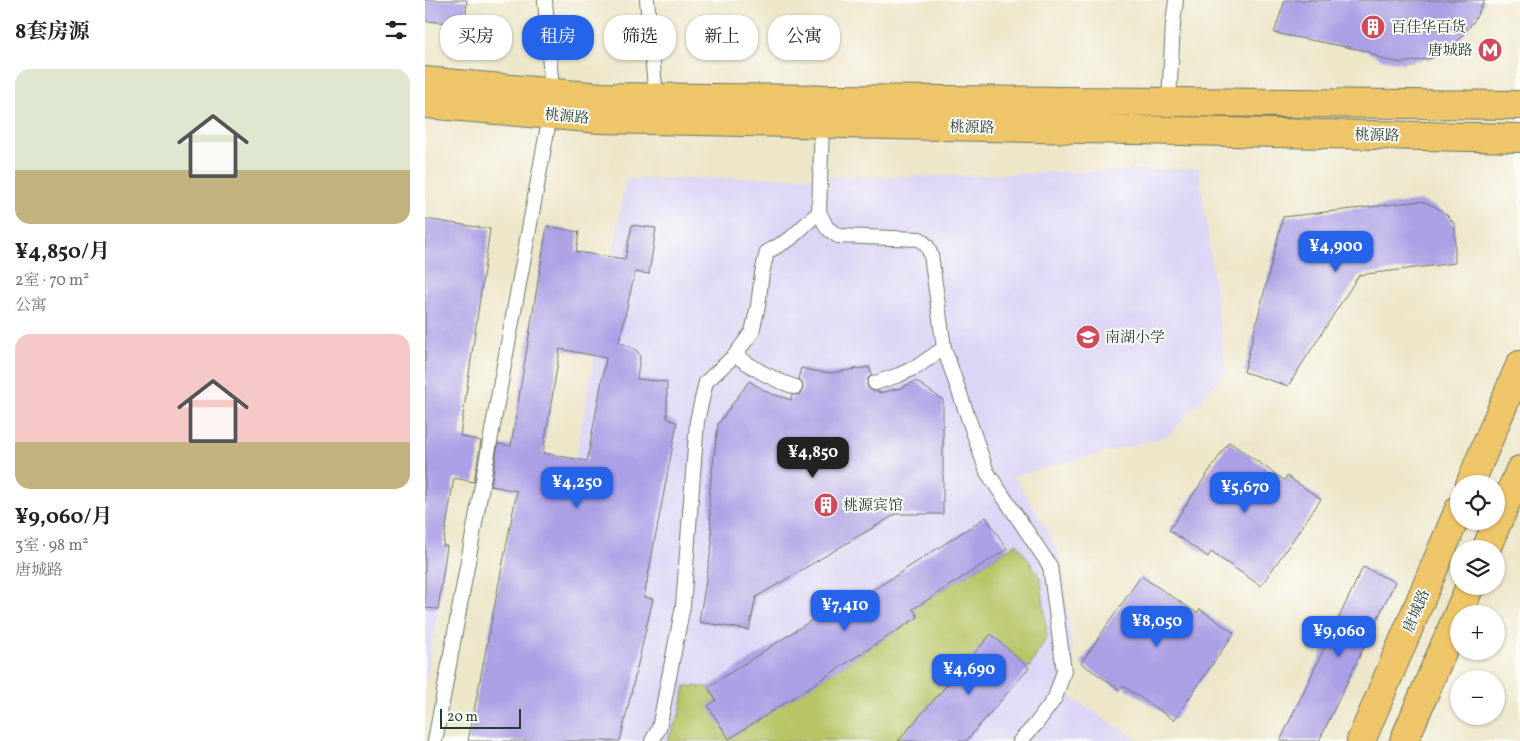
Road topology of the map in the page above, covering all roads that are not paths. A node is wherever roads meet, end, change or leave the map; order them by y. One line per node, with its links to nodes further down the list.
1 (545, 0): 8 (lane)
2 (647, 0): 5 (lane)
3 (1176, 0): 6 (lane)
4 (425, 81): 8 (main road, 桃源路)
5 (656, 98): 6 (main road, 桃源路); 8 (main road, 桃源路)
6 (1169, 102): 9 (main road, 桃源路)
7 (425, 104): 8 (main road, 桃源路)
8 (551, 104): 10 (main road, 桃源路); 23 (lane)
9 (1520, 105)
10 (822, 124): 11 (main road, 桃源路); 12 (lane)
11 (1513, 142)
12 (819, 212): 13 (lane); 14 (lane)
13 (944, 348): 16 (lane); 25 (lane)
14 (735, 355): 17 (lane); 24 (lane)
15 (1520, 365): 19 (main road)
16 (875, 383)
17 (795, 386)
18 (1520, 470): 21 (main road)
19 (1474, 475)
20 (1450, 530): 26 (main road, 唐城路)
21 (1490, 540)
22 (1466, 595): 27 (main road)
23 (435, 741)
24 (652, 741)
25 (1020, 741)
26 (1361, 741)
27 (1404, 741)

